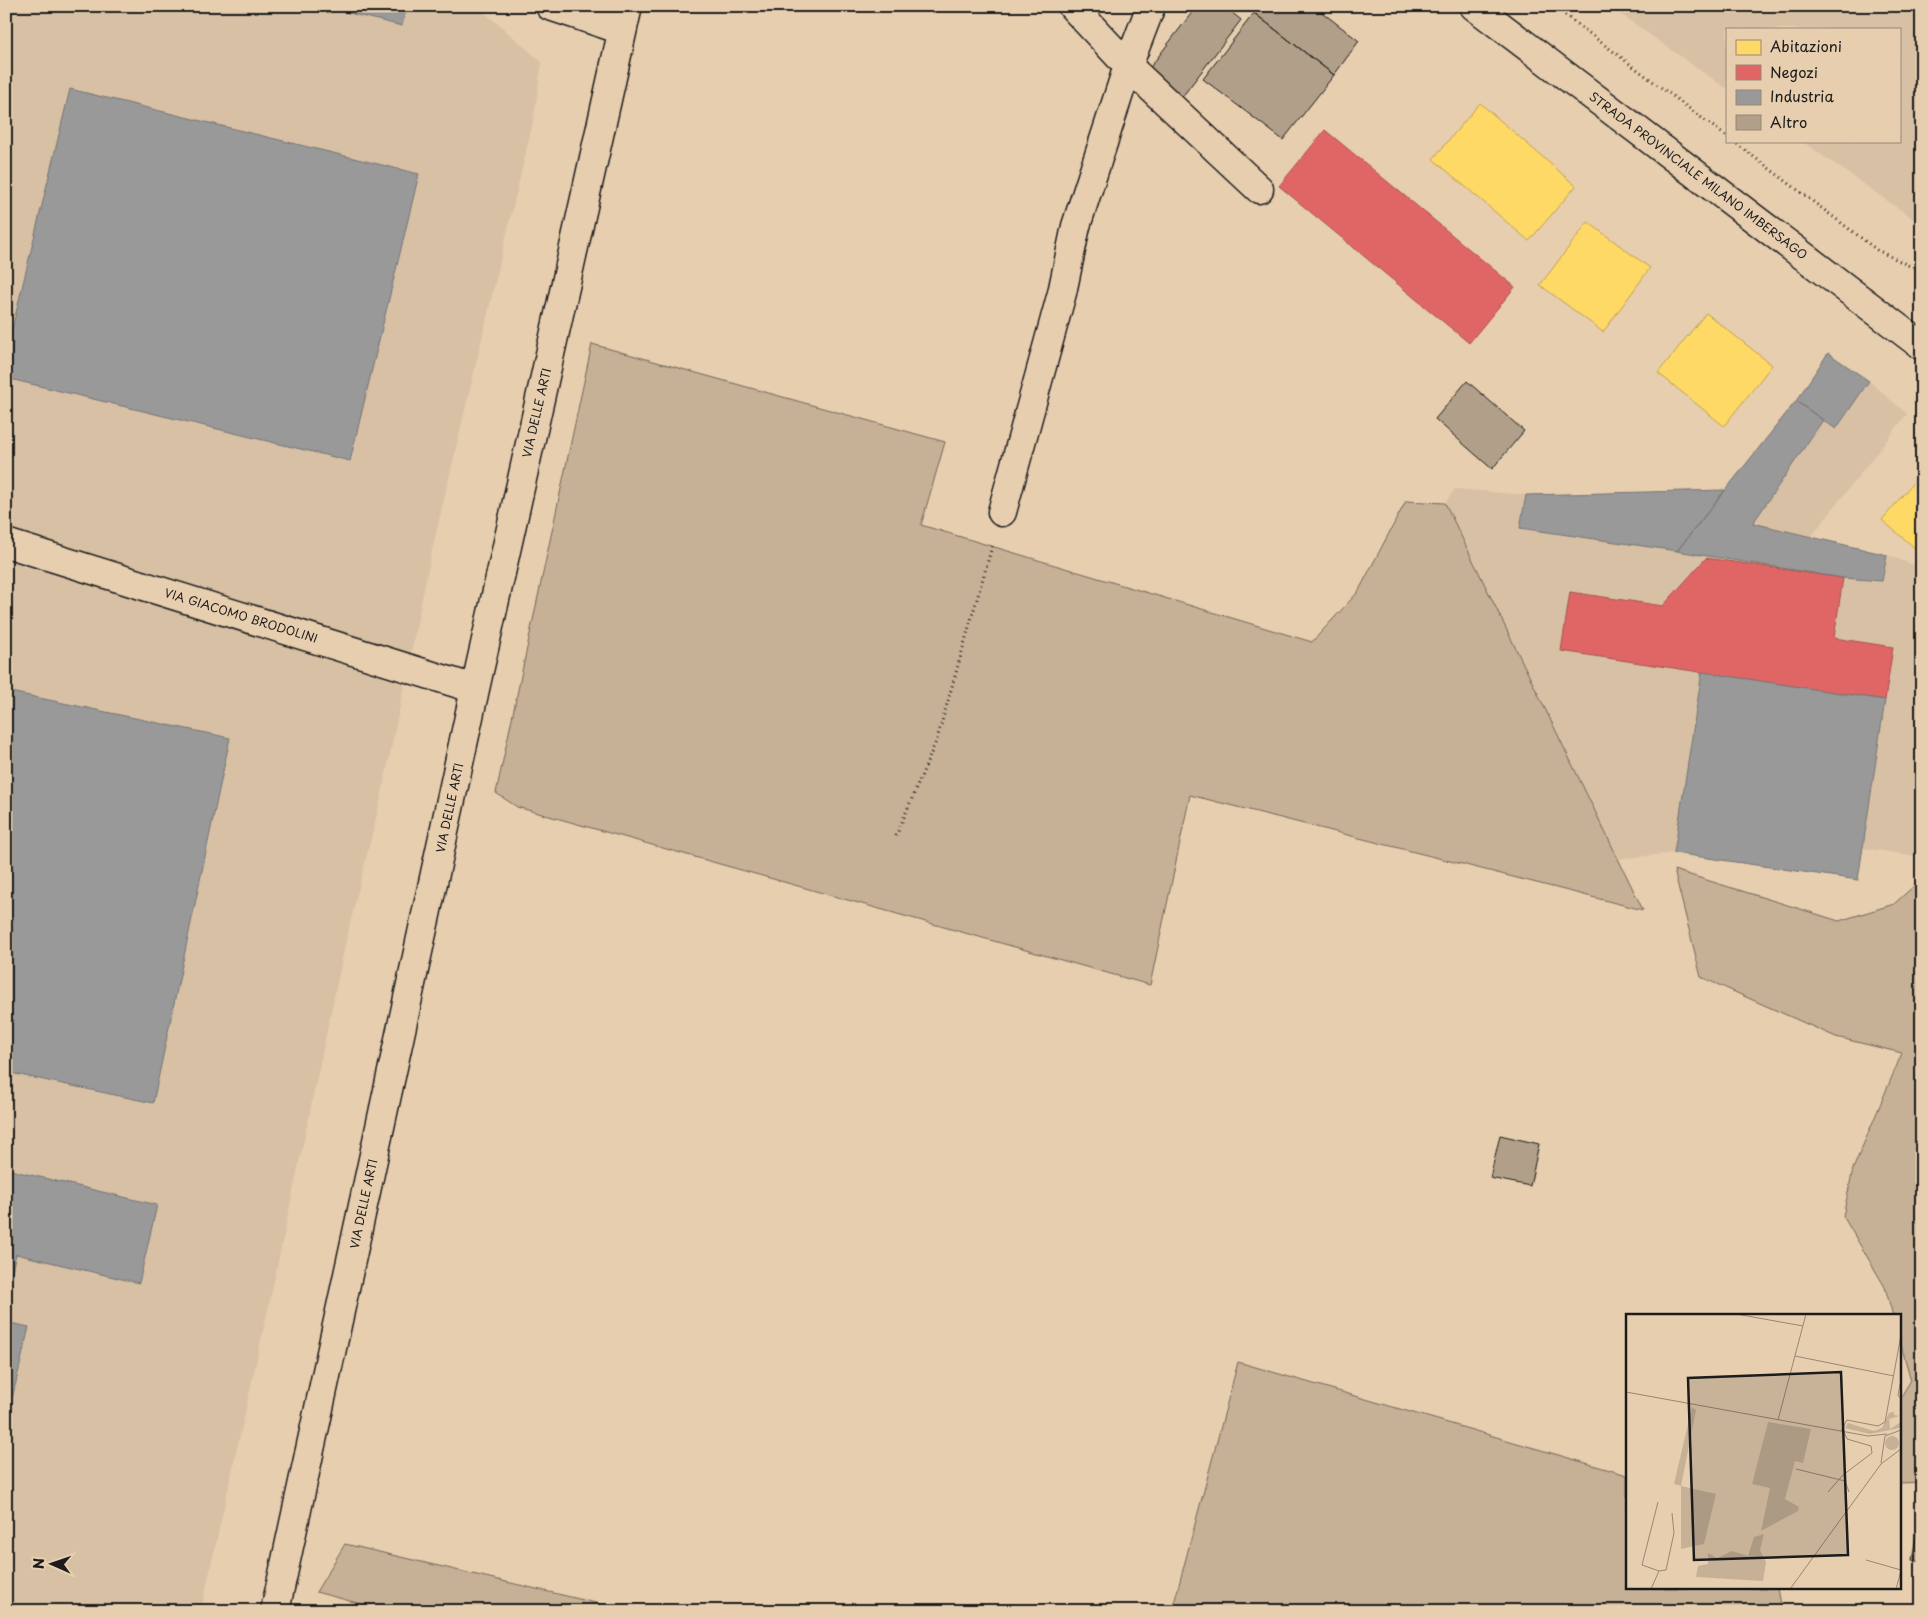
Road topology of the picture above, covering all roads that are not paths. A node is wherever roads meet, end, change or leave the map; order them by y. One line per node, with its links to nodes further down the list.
1 (550, 6): 5 (street)
2 (1072, 6): 6 (street)
3 (1151, 6): 6 (street)
4 (1474, 6): 8 (street, STRADA PROVINCIALE MILANO IMBERSAGO)
5 (625, 18): 11 (street, VIA DELLE ARTI)
6 (1128, 66): 7 (street); 9 (street)
7 (1259, 189)
8 (1922, 346)
9 (1002, 512)
10 (6, 543): 11 (street, VIA GIACOMO BRODOLINI)
11 (475, 689): 12 (street, VIA DELLE ARTI)
12 (275, 1611)

